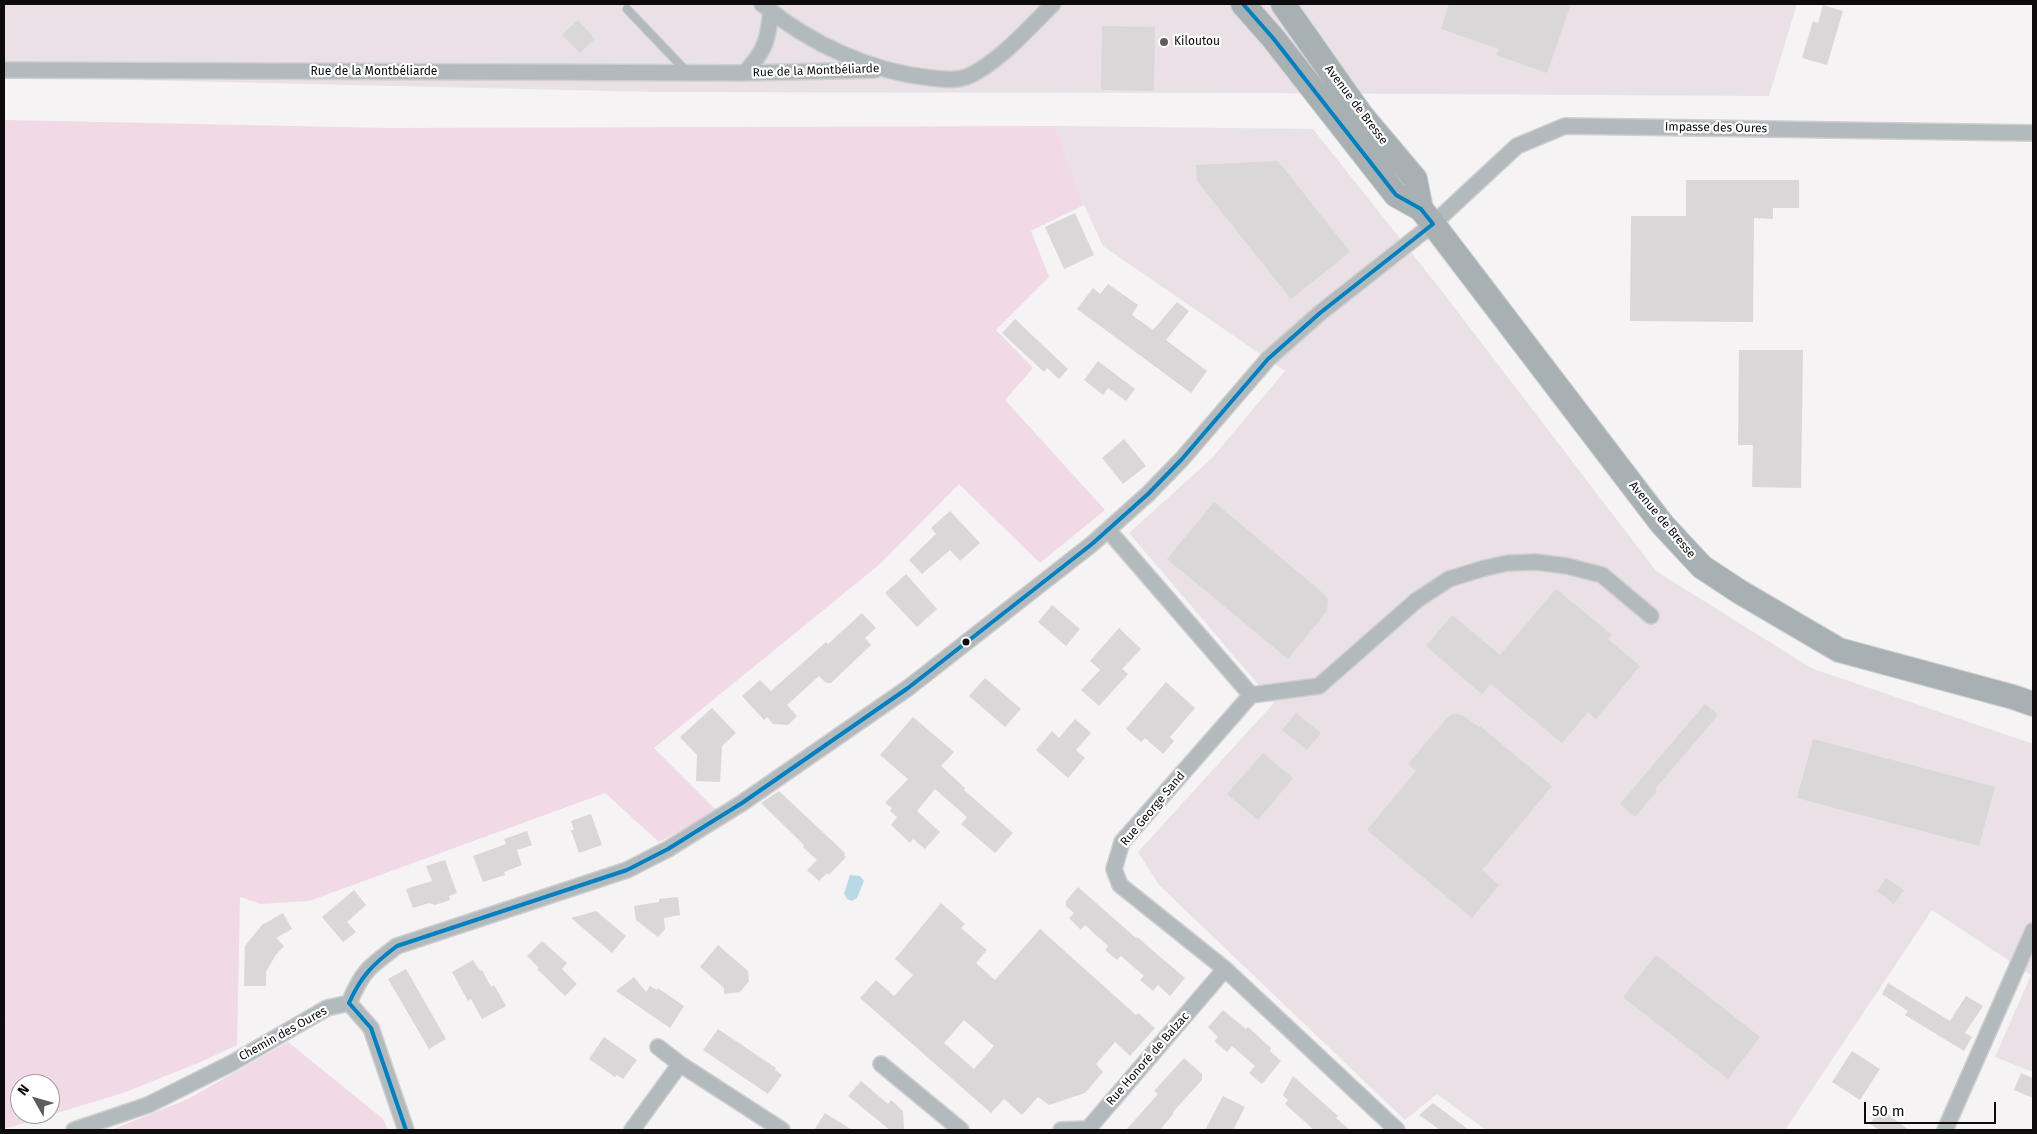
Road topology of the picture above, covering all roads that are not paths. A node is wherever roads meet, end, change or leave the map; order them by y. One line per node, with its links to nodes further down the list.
1 (1053, 4): 6 (street)
2 (1243, 4): 11 (main road, Avenue de Bresse)
3 (1283, 4): 11 (main road, Avenue de Bresse)
4 (768, 6): 6 (street); 9 (street, Rue de la Montbéliarde)
5 (627, 9): 8 (lane)
6 (887, 69): 9 (street, Rue de la Montbéliarde)
7 (4, 70): 8 (street, Rue de la Montbéliarde)
8 (689, 73): 9 (street, Rue de la Montbéliarde)
9 (744, 73)
10 (2033, 133): 11 (street, Impasse des Oures)
11 (1427, 216): 12 (street); 15 (main road, Avenue de Bresse)
12 (1108, 530): 14 (street); 18 (street)
13 (1651, 616): 14 (street)
14 (1251, 695): 17 (street, Rue George Sand)
15 (2033, 704)
16 (2033, 931): 29 (street)
17 (1225, 969): 27 (street, Rue Honoré de Balzac); 28 (street, Rue George Sand)
18 (349, 1003): 22 (street, Chemin des Oures); 23 (street)
19 (658, 1047): 20 (street)
20 (680, 1064): 24 (street); 25 (street)
21 (881, 1064): 26 (street)
22 (74, 1130)
23 (406, 1130)
24 (632, 1130)
25 (782, 1130)
26 (961, 1130)
27 (1061, 1130)
28 (1397, 1130)
29 (1945, 1130)

